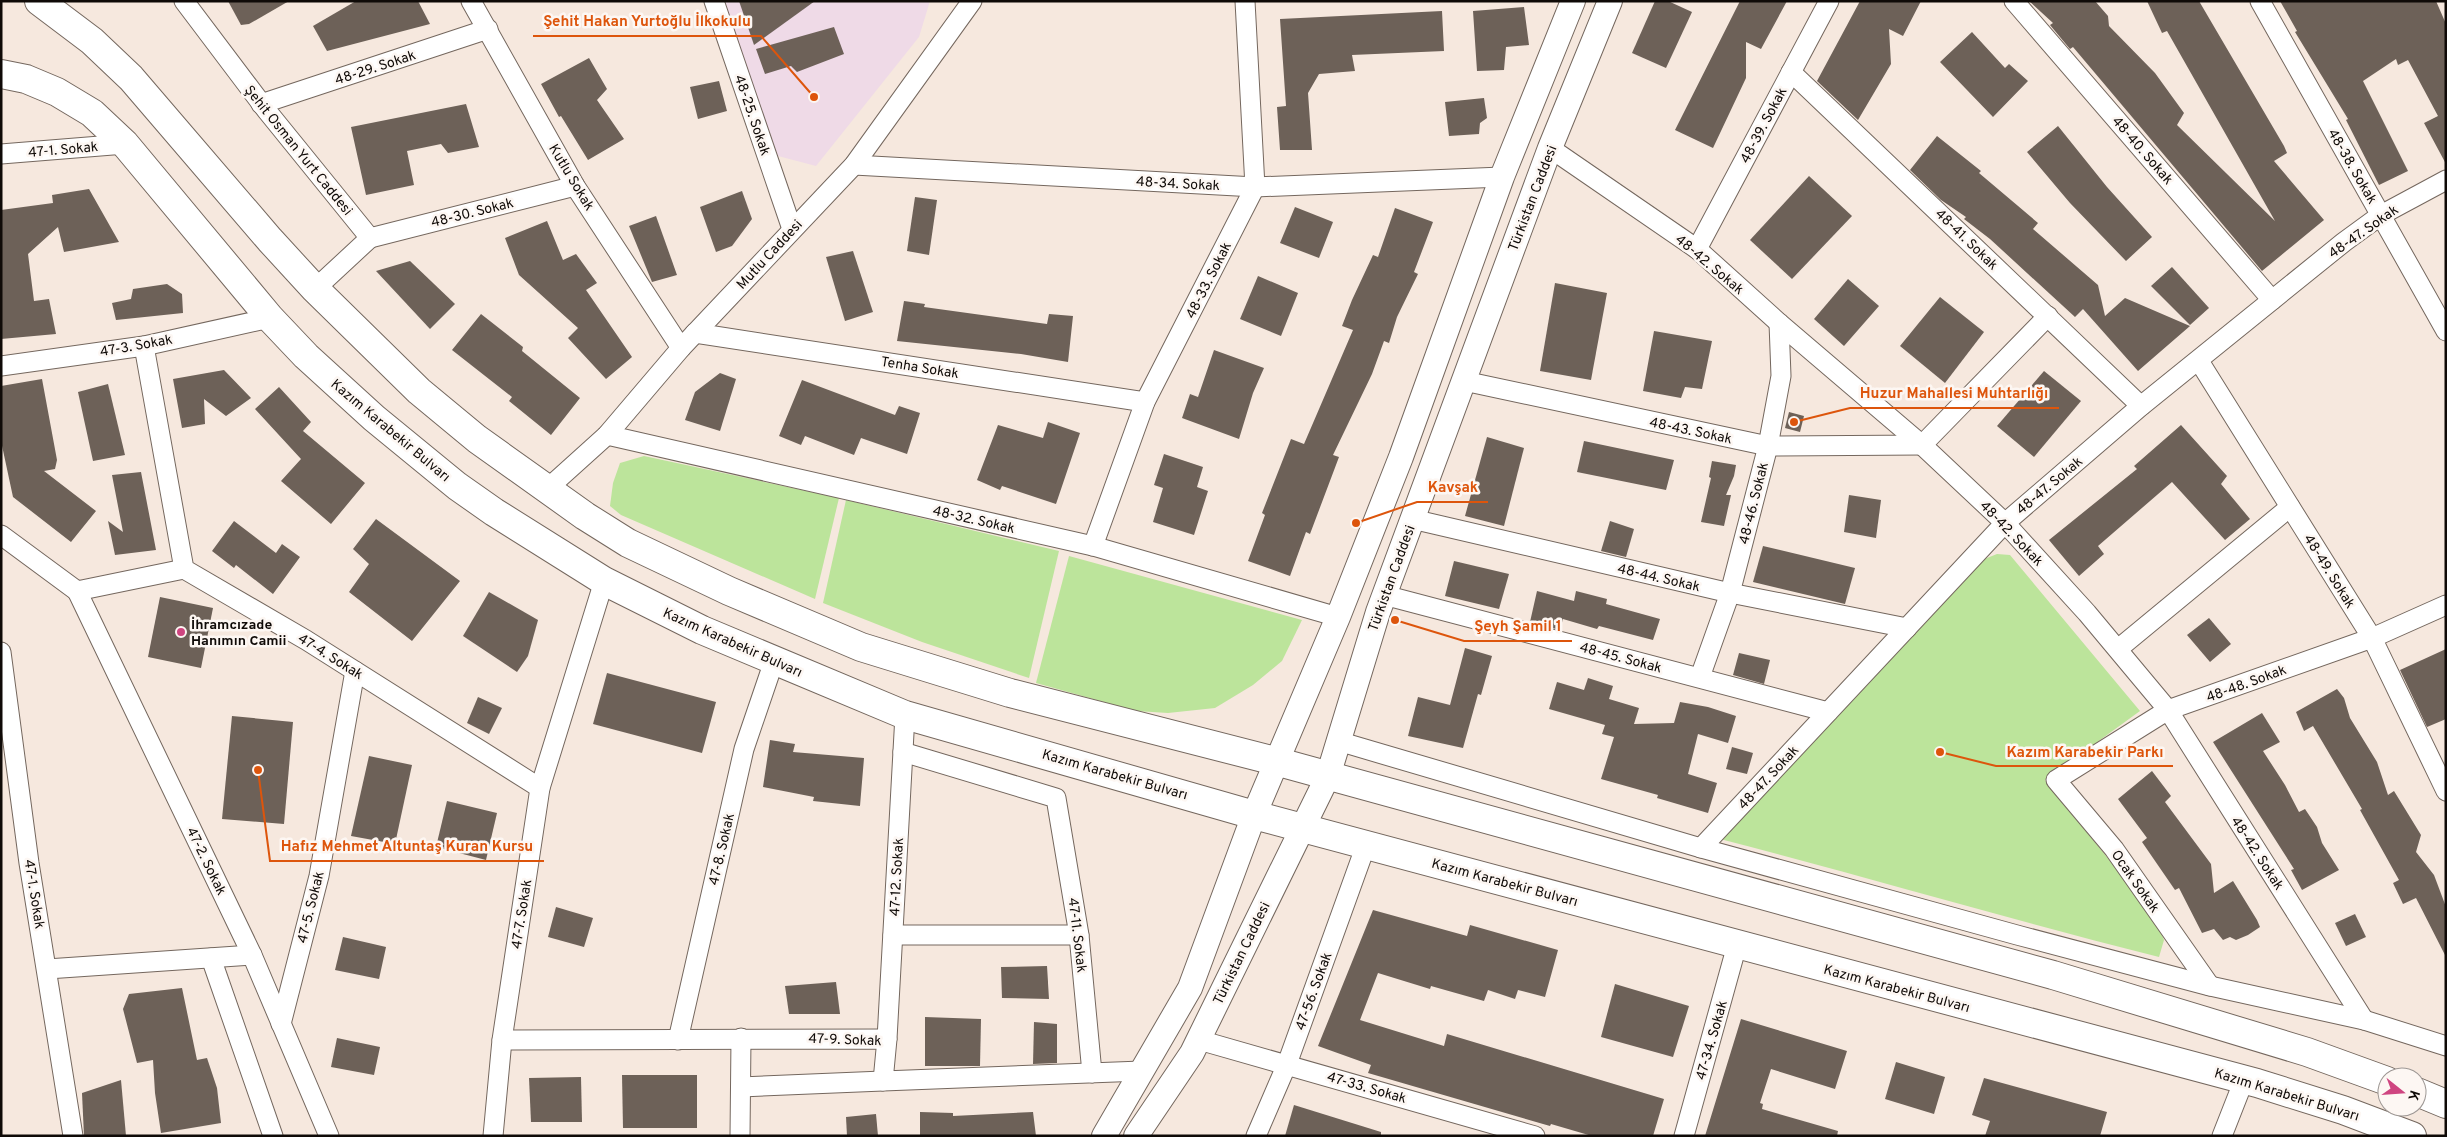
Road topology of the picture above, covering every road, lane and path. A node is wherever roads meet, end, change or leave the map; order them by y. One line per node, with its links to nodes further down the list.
1 (39, 1): 14 (main road)
2 (61, 1): 14 (main road)
3 (184, 1): 17 (street, Şehit Osman Yurt Caddesi)
4 (471, 1): 13 (street, Kutlu Sokak)
5 (714, 1): 27 (street, 48-25. Sokak)
6 (972, 1): 21 (street, Mutlu Caddesi)
7 (1245, 1): 25 (street)
8 (1573, 1): 22 (street)
9 (1610, 1): 19 (street, Türkistan Caddesi)
10 (1829, 1): 15 (street, 48-39. Sokak)
11 (2014, 1): 31 (street, 48-40. Sokak)
12 (2260, 1): 26 (street, 48-38. Sokak)
13 (488, 29): 17 (street, 48-29. Sokak); 24 (street, Kutlu Sokak)
14 (92, 41): 30 (main road)
15 (1791, 72): 29 (street, 48-39. Sokak); 32 (street, 48-41. Sokak)
16 (1, 74): 18 (main road, Kazım Karabekir Bulvarı)
17 (261, 104): 28 (street, Şehit Osman Yurt Caddesi)
18 (126, 144): 20 (street, 47-1. Sokak); 33 (main road, Kazım Karabekir Bulvarı)
19 (1550, 148): 29 (street, 48-42. Sokak); 41 (street, Türkistan Caddesi)
20 (1, 154)
21 (854, 165): 25 (street, 48-34. Sokak); 27 (street, Mutlu Caddesi)
22 (1502, 177): 25 (street, 48-34. Sokak); 59 (street)
23 (2446, 180): 26 (street, 48-47. Sokak)
24 (575, 186): 28 (street, 48-30. Sokak); 38 (street, Kutlu Sokak)
25 (1255, 187): 42 (street, 48-33. Sokak)
26 (2381, 215): 31 (street, 48-47. Sokak); 35 (street, 48-38. Sokak)
27 (792, 229): 36 (street, Mutlu Caddesi)
28 (370, 238): 30 (street)
29 (1697, 249): 34 (street, 48-42. Sokak)
30 (315, 289): 47 (main road)
31 (2272, 300): 39 (street, 48-47. Sokak)
32 (2048, 316): 43 (street, 48-41. Sokak); 45 (street)
33 (270, 318): 37 (street, 47-3. Sokak); 54 (main road, Kazım Karabekir Bulvarı)
34 (1779, 323): 45 (street, 48-42. Sokak); 46 (street, 48-46. Sokak)
35 (2446, 331)
36 (695, 333): 38 (street, Mutlu Caddesi); 42 (street, Tenha Sokak)
37 (144, 346): 40 (street, 47-3. Sokak); 53 (street)
38 (681, 348): 44 (street, Mutlu Caddesi)
39 (2198, 361): 43 (street, 48-47. Sokak); 48 (street, 48-49. Sokak)
40 (1, 366)
41 (1464, 381): 46 (street, 48-43. Sokak); 49 (street, Türkistan Caddesi)
42 (1145, 402): 52 (street, 48-33. Sokak)
43 (2142, 406): 50 (street, 48-47. Sokak)
44 (607, 435): 47 (street, Mutlu Caddesi); 52 (street, 48-32. Sokak)
45 (1922, 445): 46 (street, 48-43. Sokak); 50 (street, 48-42. Sokak)
46 (1768, 446): 56 (street, 48-46. Sokak)
47 (546, 490): 72 (main road)
48 (2290, 507): 61 (street, 48-49. Sokak); 62 (street)
49 (1412, 519): 56 (street, 48-44. Sokak); 57 (street, Türkistan Caddesi)
50 (2005, 523): 60 (street, 48-47. Sokak); 62 (street, 48-42. Sokak)
51 (1, 535): 55 (street)
52 (1093, 546): 59 (street, 48-32. Sokak)
53 (184, 569): 55 (street); 65 (street, 47-4. Sokak)
54 (604, 581): 64 (main road, Kazım Karabekir Bulvarı); 75 (street, 47-7. Sokak)
55 (77, 591): 84 (street, 47-2. Sokak)
56 (1730, 593): 60 (street, 48-44. Sokak); 66 (street, 48-46. Sokak)
57 (1384, 595): 66 (street, 48-45. Sokak); 70 (street, Türkistan Caddesi)
58 (2446, 605): 61 (street, 48-48. Sokak)
59 (1338, 617): 72 (street)
60 (1907, 628): 68 (street, 48-47. Sokak)
61 (2372, 638): 67 (street, 48-48. Sokak); 76 (street, 48-49. Sokak)
62 (2118, 649): 67 (street, 48-42. Sokak)
63 (1, 652): 86 (street, 47-1. Sokak)
64 (774, 661): 69 (main road, Kazım Karabekir Bulvarı); 93 (street, 47-8. Sokak)
65 (355, 671): 75 (street, 47-4. Sokak); 89 (street, 47-5. Sokak)
66 (1700, 677): 68 (street, 48-45. Sokak)
67 (2168, 710): 74 (street, 48-48. Sokak); 88 (street, 48-42. Sokak)
68 (1828, 712): 80 (street, 48-47. Sokak)
69 (905, 715): 71 (street, 47-12. Sokak); 77 (main road, Kazım Karabekir Bulvarı)
70 (1338, 741): 73 (street, Türkistan Caddesi); 80 (street)
71 (903, 752): 81 (street, 47-12. Sokak); 82 (street, 47-11. Sokak)
72 (1275, 761): 73 (main road); 77 (street)
73 (1328, 776): 78 (street, Türkistan Caddesi); 99 (main road)
74 (2056, 780): 87 (street, Ocak Sokak)
75 (540, 788): 92 (street, 47-7. Sokak)
76 (2446, 791)
77 (1254, 815): 78 (main road, Kazım Karabekir Bulvarı); 97 (street)
78 (1302, 828): 79 (main road, Kazım Karabekir Bulvarı); 94 (street, Türkistan Caddesi)
79 (1366, 845): 83 (main road, Kazım Karabekir Bulvarı); 96 (street, 47-56. Sokak)
80 (1701, 848): 87 (street)
81 (893, 935): 82 (street); 91 (street, 47-12. Sokak)
82 (1079, 935): 98 (street, 47-11. Sokak)
83 (1737, 945): 100 (main road, Kazım Karabekir Bulvarı); 114 (street, 47-34. Sokak)
84 (252, 955): 85 (street); 89 (street, 47-2. Sokak)
85 (211, 958): 86 (street); 106 (street)
86 (46, 969): 105 (street, 47-1. Sokak)
87 (2210, 986): 88 (street)
88 (2364, 1020): 95 (street)
89 (281, 1024): 107 (street, 47-2. Sokak)
90 (741, 1038): 91 (street, 47-9. Sokak); 93 (street, 47-9. Sokak); 102 (street)
91 (887, 1039): 101 (street, 47-9. Sokak)
92 (502, 1040): 93 (street, 47-9. Sokak); 108 (street, 47-7. Sokak)
93 (678, 1040)
94 (1199, 1040): 96 (street, 47-33. Sokak); 111 (street, Türkistan Caddesi)
95 (2446, 1046)
96 (1287, 1064): 112 (street, 47-56. Sokak); 113 (street, 47-33. Sokak)
97 (1142, 1071): 98 (street); 110 (street)
98 (1092, 1072): 101 (street)
99 (2377, 1077)
100 (2244, 1080): 115 (street); 116 (main road, Kazım Karabekir Bulvarı)
101 (883, 1081): 102 (street)
102 (741, 1087): 109 (street)
103 (2427, 1096): 104 (main road)
104 (2446, 1104)
105 (73, 1136)
106 (274, 1136)
107 (329, 1136)
108 (493, 1136)
109 (740, 1136)
110 (1104, 1136)
111 (1136, 1136)
112 (1256, 1136)
113 (1535, 1136)
114 (1684, 1136)
115 (2222, 1136)
116 (2412, 1136)

